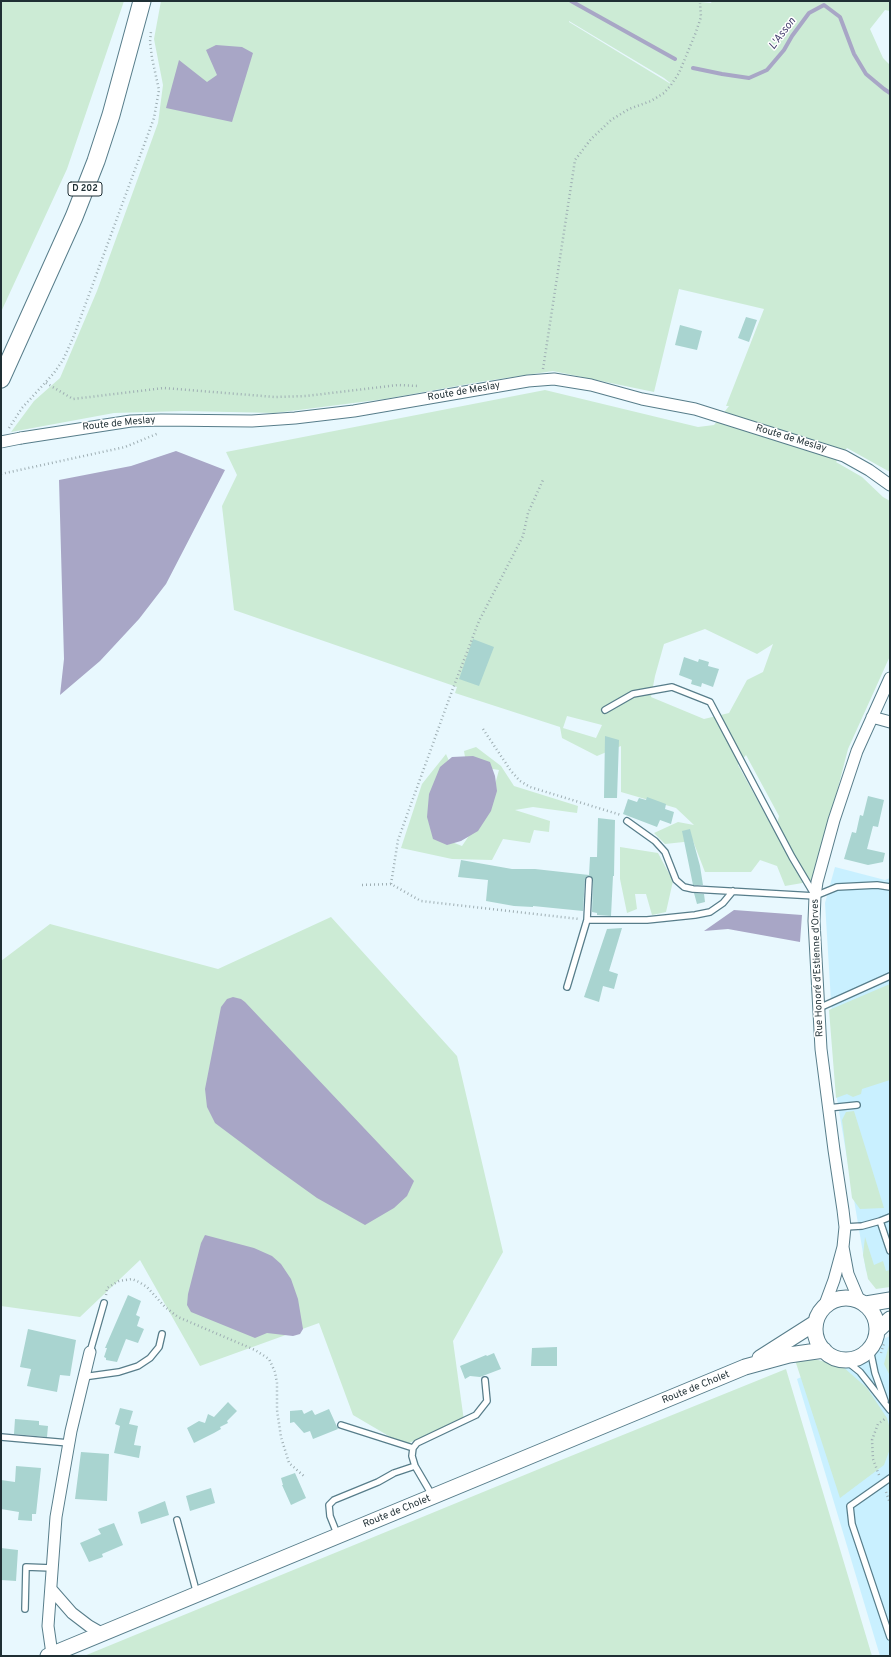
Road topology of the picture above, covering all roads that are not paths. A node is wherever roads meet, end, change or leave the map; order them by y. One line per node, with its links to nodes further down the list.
1 (142, 4): 2 (main road, D 202)
2 (1, 379)
3 (4, 438): 4 (street, Route de Meslay, bridge)
4 (890, 485)
5 (890, 678): 7 (street, Rue Honoré d'Estienne d'Orves)
6 (605, 710): 13 (lane)
7 (872, 717): 8 (street); 13 (street, Rue Honoré d'Estienne d'Orves)
8 (890, 722)
9 (627, 821): 12 (lane)
10 (589, 880): 14 (lane)
11 (890, 887): 13 (lane)
12 (734, 891): 13 (lane); 14 (lane)
13 (815, 896): 17 (street, Rue Honoré d'Estienne d'Orves)
14 (587, 920): 16 (lane)
15 (890, 976): 17 (lane)
16 (567, 987)
17 (819, 1008): 19 (street, Rue Honoré d'Estienne d'Orves)
18 (856, 1105): 19 (lane)
19 (828, 1108): 22 (street, Rue Honoré d'Estienne d'Orves)
20 (890, 1217): 21 (lane)
21 (880, 1221): 22 (lane); 24 (lane)
22 (844, 1227): 23 (street, Rue Honoré d'Estienne d'Orves)
23 (843, 1247): 26 (street, Rue Honoré d'Estienne d'Orves); 28 (street, Rue Honoré d'Estienne d'Orves)
24 (890, 1252)
25 (890, 1300): 26 (main road)
26 (862, 1302): 28 (main road); 32 (main road)
27 (104, 1303): 34 (lane)
28 (824, 1307): 30 (main road)
29 (890, 1319): 32 (main road)
30 (815, 1323): 33 (main road); 37 (main road, Route de Cholet)
31 (162, 1334): 38 (lane)
32 (882, 1334): 35 (main road)
33 (824, 1350): 36 (main road); 37 (main road, Route de Cholet)
34 (90, 1352): 38 (street)
35 (875, 1352): 36 (main road); 40 (lane)
36 (845, 1360): 40 (lane)
37 (745, 1367): 47 (main road, Route de Cholet)
38 (83, 1377): 43 (street)
39 (486, 1380): 44 (lane)
40 (888, 1407)
41 (341, 1425): 44 (lane)
42 (1, 1436): 43 (lane)
43 (69, 1443): 50 (street)
44 (413, 1448): 45 (lane)
45 (415, 1466): 47 (lane); 49 (lane)
46 (890, 1478): 54 (lane)
47 (433, 1497): 49 (main road, Route de Cholet)
48 (177, 1520): 52 (lane)
49 (339, 1536): 52 (main road, Route de Cholet)
50 (52, 1568): 51 (street); 53 (lane)
51 (51, 1589): 55 (street); 57 (street)
52 (197, 1594): 55 (main road, Route de Cholet)
53 (25, 1609)
54 (888, 1628): 56 (lane)
55 (103, 1634): 57 (main road, Route de Cholet)
56 (890, 1638)
57 (50, 1655)

